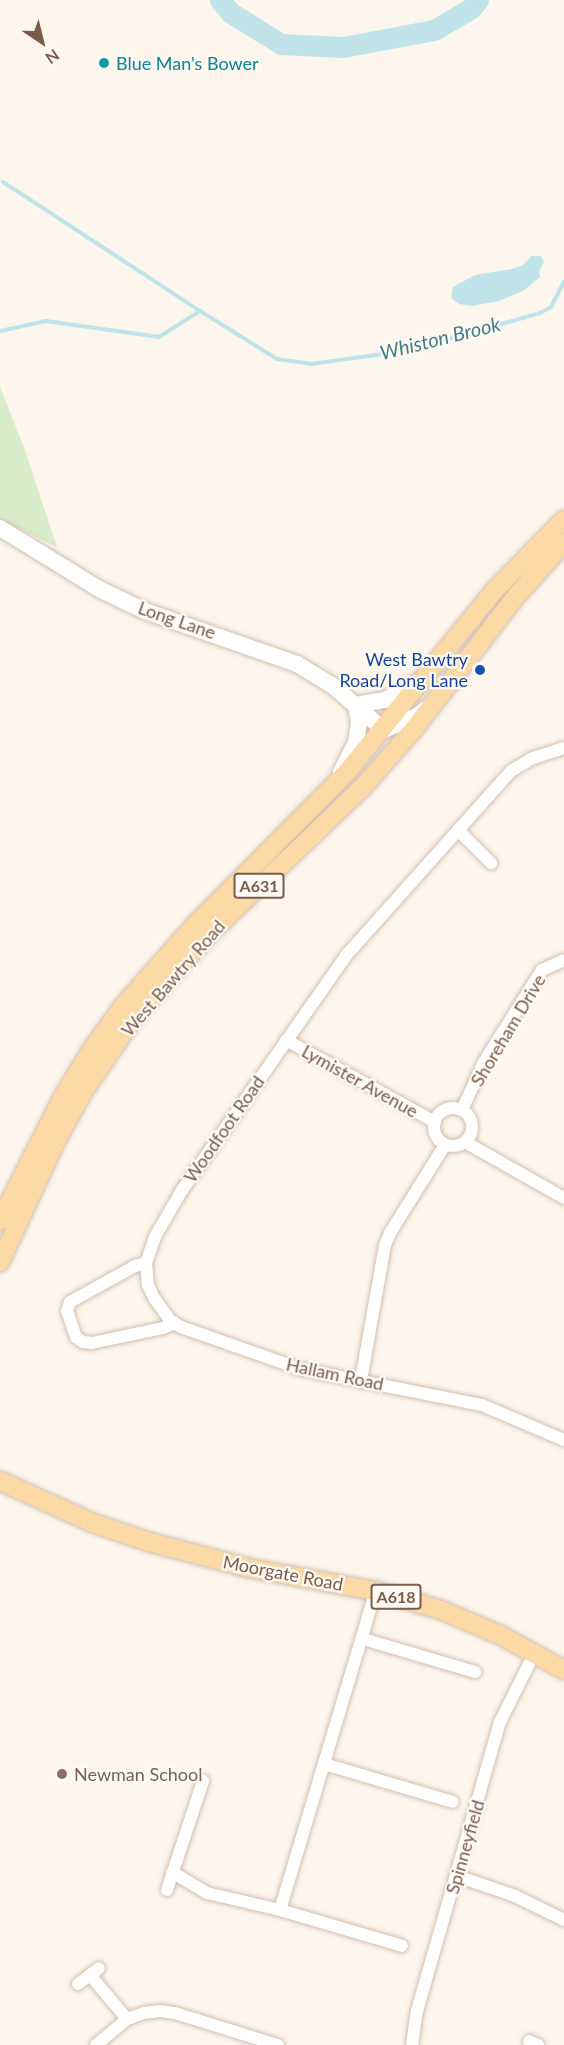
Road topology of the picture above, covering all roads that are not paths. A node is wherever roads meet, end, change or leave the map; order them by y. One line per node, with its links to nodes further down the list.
1 (564, 520): 4 (main road, West Bawtry Road / A631)
2 (0, 528): 6 (street, Long Lane)
3 (564, 543): 5 (main road, West Bawtry Road / A631)
4 (428, 675): 6 (street); 7 (main road, West Bawtry Road / A631)
5 (437, 699): 7 (street, A631); 20 (main road, West Bawtry Road / A631)
6 (356, 705): 7 (street, Long Lane); 9 (street, A631)
7 (384, 730): 9 (main road, West Bawtry Road / A631)
8 (564, 748): 10 (street, Woodfoot Road)
9 (334, 785): 19 (main road, West Bawtry Road / A631)
10 (458, 830): 11 (street); 13 (street, Woodfoot Road)
11 (491, 863)
12 (564, 960): 14 (street, Shoreham Drive)
13 (286, 1040): 15 (street, Lymister Avenue); 21 (street, Woodfoot Road)
14 (462, 1110): 15 (street, Lymister Avenue); 16 (street)
15 (435, 1122): 17 (street, Lymister Avenue)
16 (465, 1143): 17 (street); 18 (street)
17 (445, 1145): 23 (street)
18 (564, 1198)
19 (0, 1221)
20 (0, 1262)
21 (147, 1263): 22 (street, Hallam Road); 22 (street)
22 (175, 1323): 23 (street, Hallam Road)
23 (361, 1380): 24 (street, Hallam Road)
24 (564, 1440)
25 (0, 1481): 26 (main road, Moorgate Road / A618)
26 (376, 1591): 27 (street); 28 (main road, Moorgate Road / A618)
27 (363, 1639): 30 (street); 31 (street)
28 (534, 1654): 29 (main road, Moorgate Road / A618); 35 (street, Spinneyfield)
29 (564, 1670)
30 (475, 1672)
31 (324, 1764): 33 (street); 37 (street)
32 (203, 1781): 34 (street)
33 (453, 1803)
34 (172, 1872): 36 (street); 37 (street)
35 (457, 1876): 38 (street); 44 (street, Spinneyfield)
36 (167, 1890)
37 (280, 1910): 39 (street)
38 (564, 1920)
39 (402, 1946)
40 (78, 1984): 41 (street)
41 (127, 2019): 42 (street); 43 (street)
42 (96, 2045)
43 (278, 2045)
44 (412, 2045)

